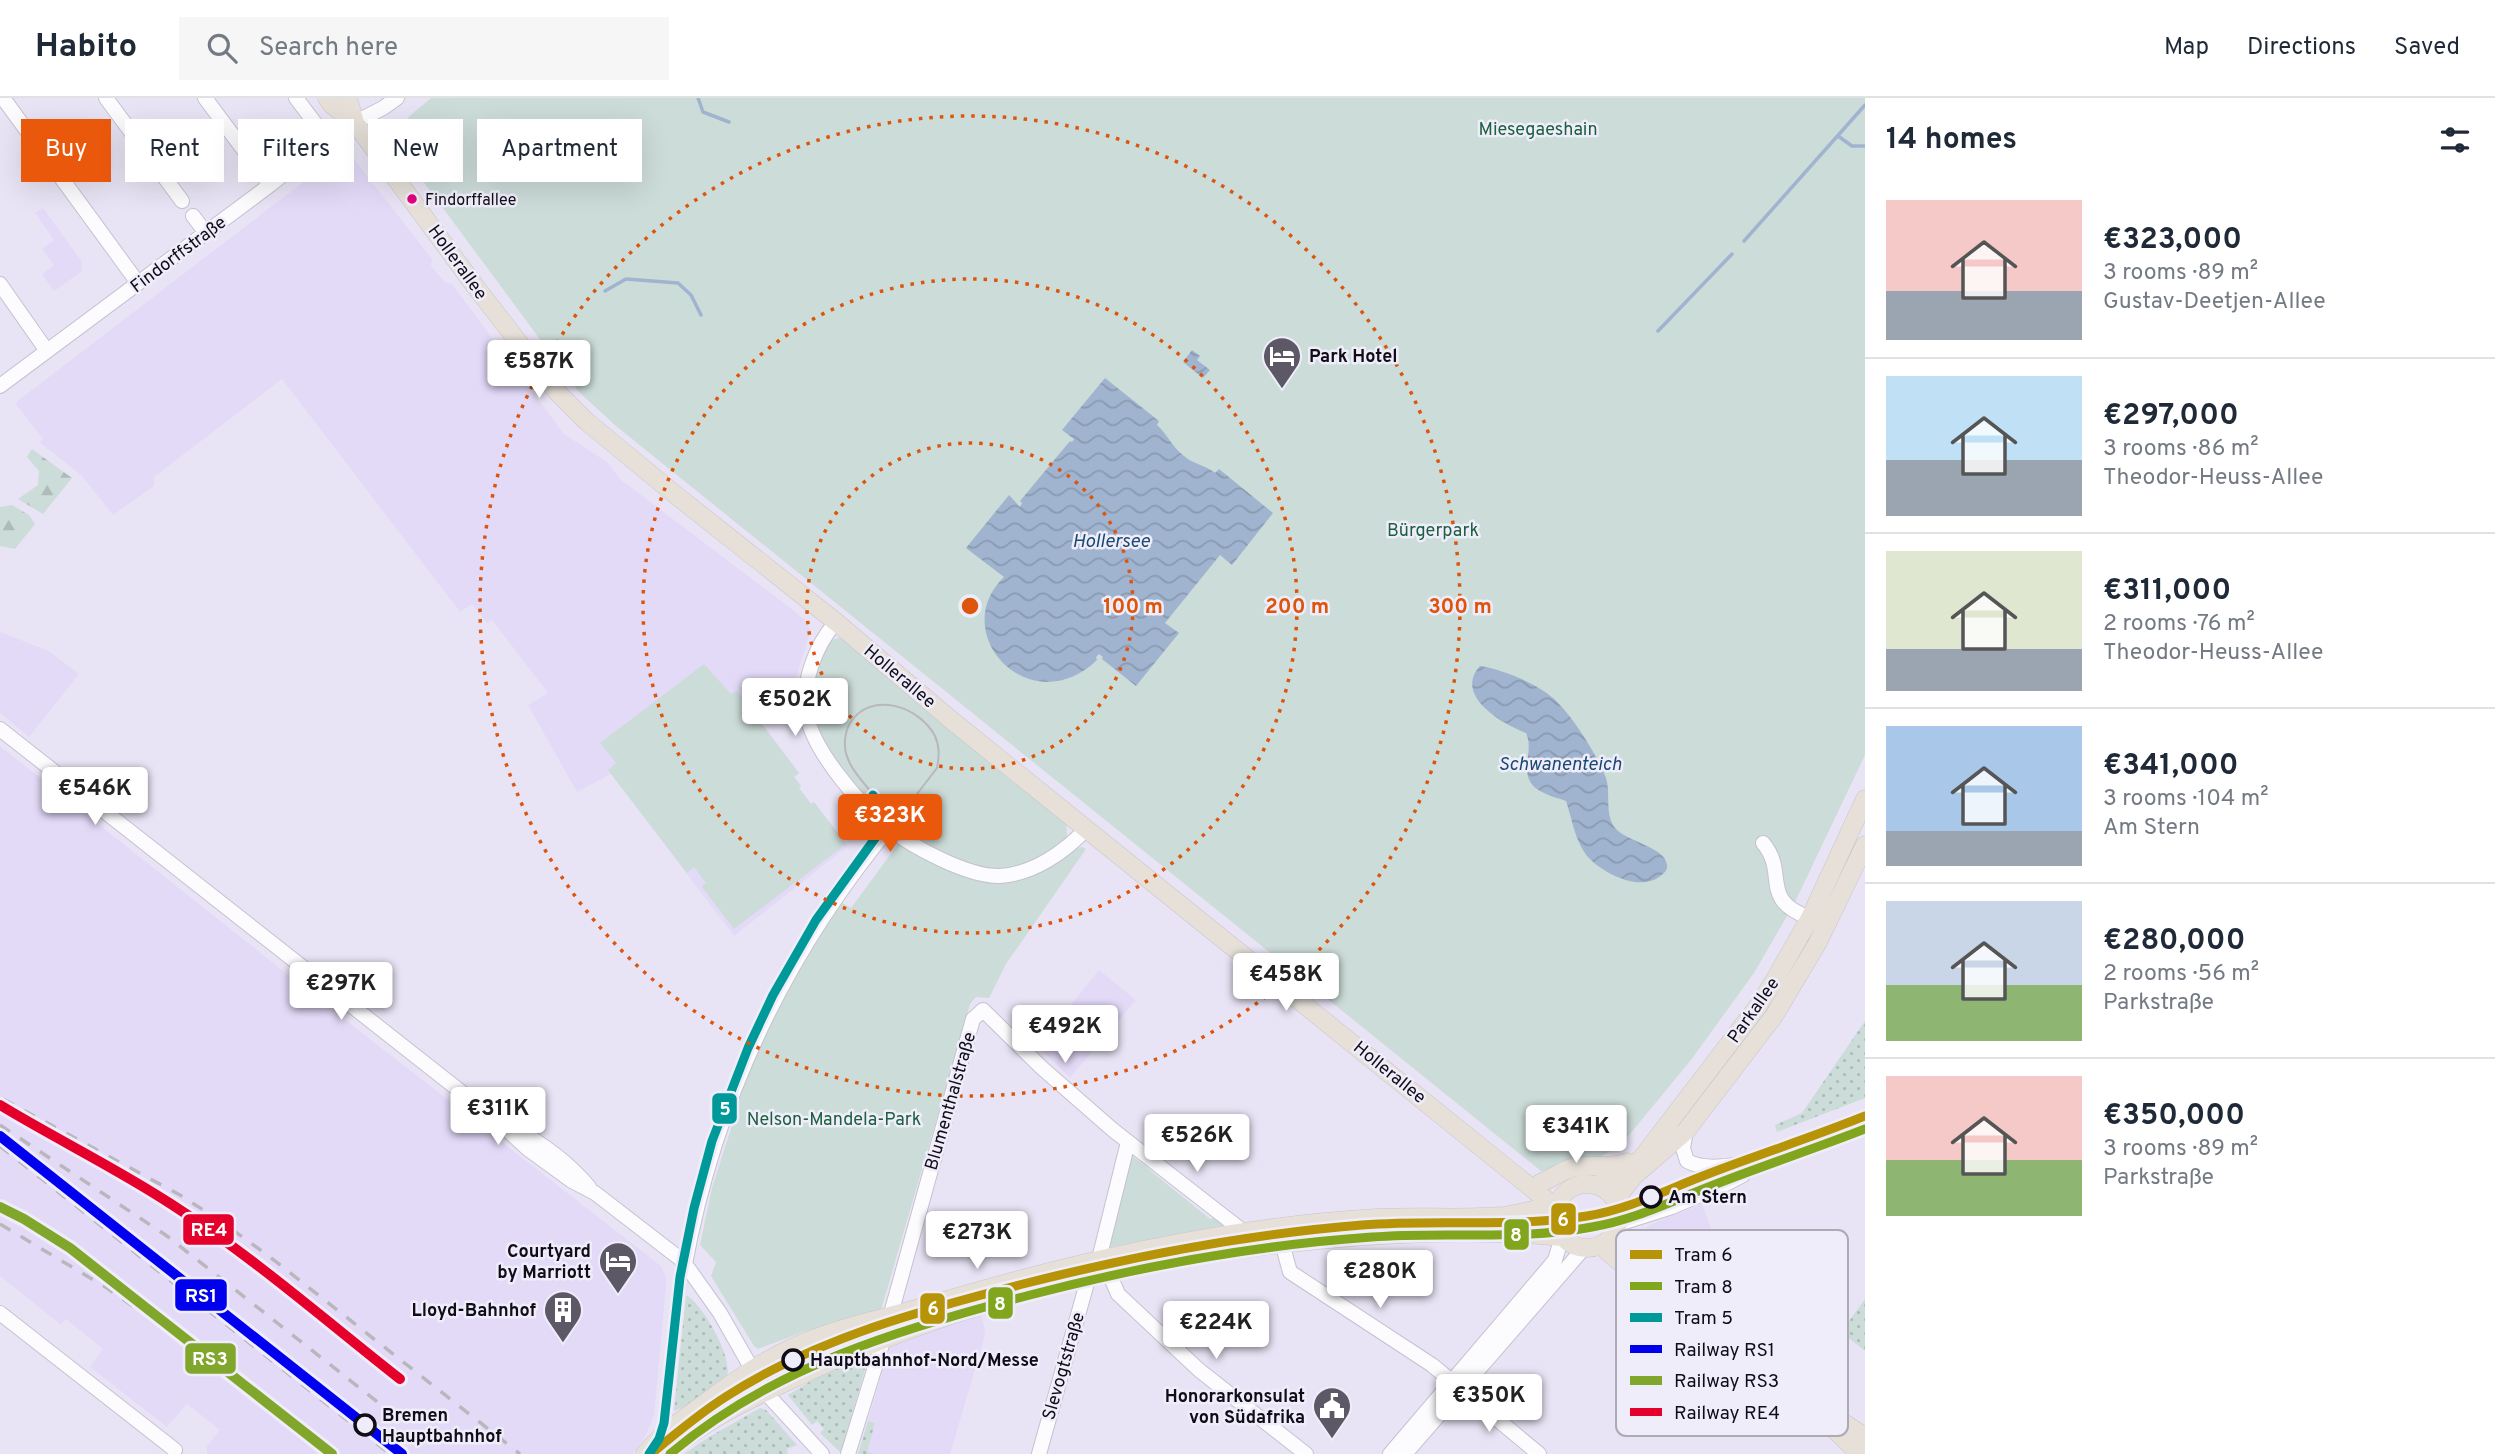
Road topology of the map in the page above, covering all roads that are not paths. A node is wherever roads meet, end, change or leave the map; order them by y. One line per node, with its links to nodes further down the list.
1 (3, 98): 18 (street)
2 (106, 98): 14 (street)
3 (205, 98): 10 (street)
4 (296, 98): 8 (street)
5 (327, 98): 9 (main road)
6 (348, 98): 9 (main road)
7 (397, 98): 9 (street)
8 (312, 119)
9 (355, 123): 21 (main road, Hollerallee)
10 (238, 141)
11 (269, 182): 13 (street)
12 (275, 182): 13 (street, Findorffstraße)
13 (271, 185): 16 (street, Findorffstraße)
14 (182, 201)
15 (193, 216): 16 (street)
16 (206, 233): 18 (street, Findorffstraße)
17 (0, 284): 19 (street)
18 (138, 284): 19 (street, Findorffstraße)
19 (47, 351): 20 (street, Findorffstraße)
20 (0, 386)
21 (836, 622): 24 (street); 25 (main road, Hollerallee)
22 (0, 729): 47 (street)
23 (1865, 799): 28 (main road, Parkallee)
24 (889, 828): 25 (street); 47 (street)
25 (1087, 828): 34 (main road, Hollerallee)
26 (1763, 843): 28 (street)
27 (1865, 845): 30 (main road, Parkallee)
28 (1810, 918): 32 (main road, Parkallee)
29 (1865, 1118): 33 (street)
30 (1686, 1131): 33 (street); 38 (main road, Parkallee)
31 (1128, 1143): 41 (street); 48 (street); 51 (street, Blumenthalstraße)
32 (1648, 1149): 35 (main road); 36 (main road, Parkallee)
33 (1750, 1163): 40 (street)
34 (1508, 1167): 35 (main road, Hollerallee); 39 (main road, Hollerallee)
35 (1540, 1183): 37 (main road, Hollerallee)
36 (1596, 1185): 37 (main road); 38 (main road)
37 (1567, 1190): 39 (main road)
38 (1615, 1200): 44 (main road)
39 (1555, 1207): 41 (main road); 43 (main road)
40 (1621, 1230)
41 (1244, 1232): 48 (main road)
42 (1616, 1232): 44 (street)
43 (1562, 1237): 44 (main road); 45 (main road); 54 (street)
44 (1604, 1238): 46 (main road); 54 (street)
45 (1282, 1243): 48 (main road); 54 (street)
46 (1616, 1248)
47 (685, 1264): 53 (street)
48 (1104, 1266): 49 (main road); 51 (main road); 65 (street)
49 (1086, 1278): 52 (main road); 64 (street, Slevogtstraße)
50 (0, 1313): 59 (street)
51 (890, 1317): 53 (main road)
52 (884, 1338): 55 (main road); 63 (street)
53 (751, 1370): 55 (street); 60 (main road)
54 (1458, 1385): 66 (street); 67 (street); 68 (street)
55 (765, 1392): 61 (main road); 62 (street)
56 (1848, 1426): 58 (main road)
57 (1841, 1436): 69 (main road)
58 (1865, 1437)
59 (175, 1450)
60 (645, 1454)
61 (667, 1454)
62 (822, 1454)
63 (848, 1454)
64 (1039, 1454)
65 (1306, 1454)
66 (1390, 1454)
67 (1405, 1454)
68 (1539, 1454)
69 (1860, 1454)

